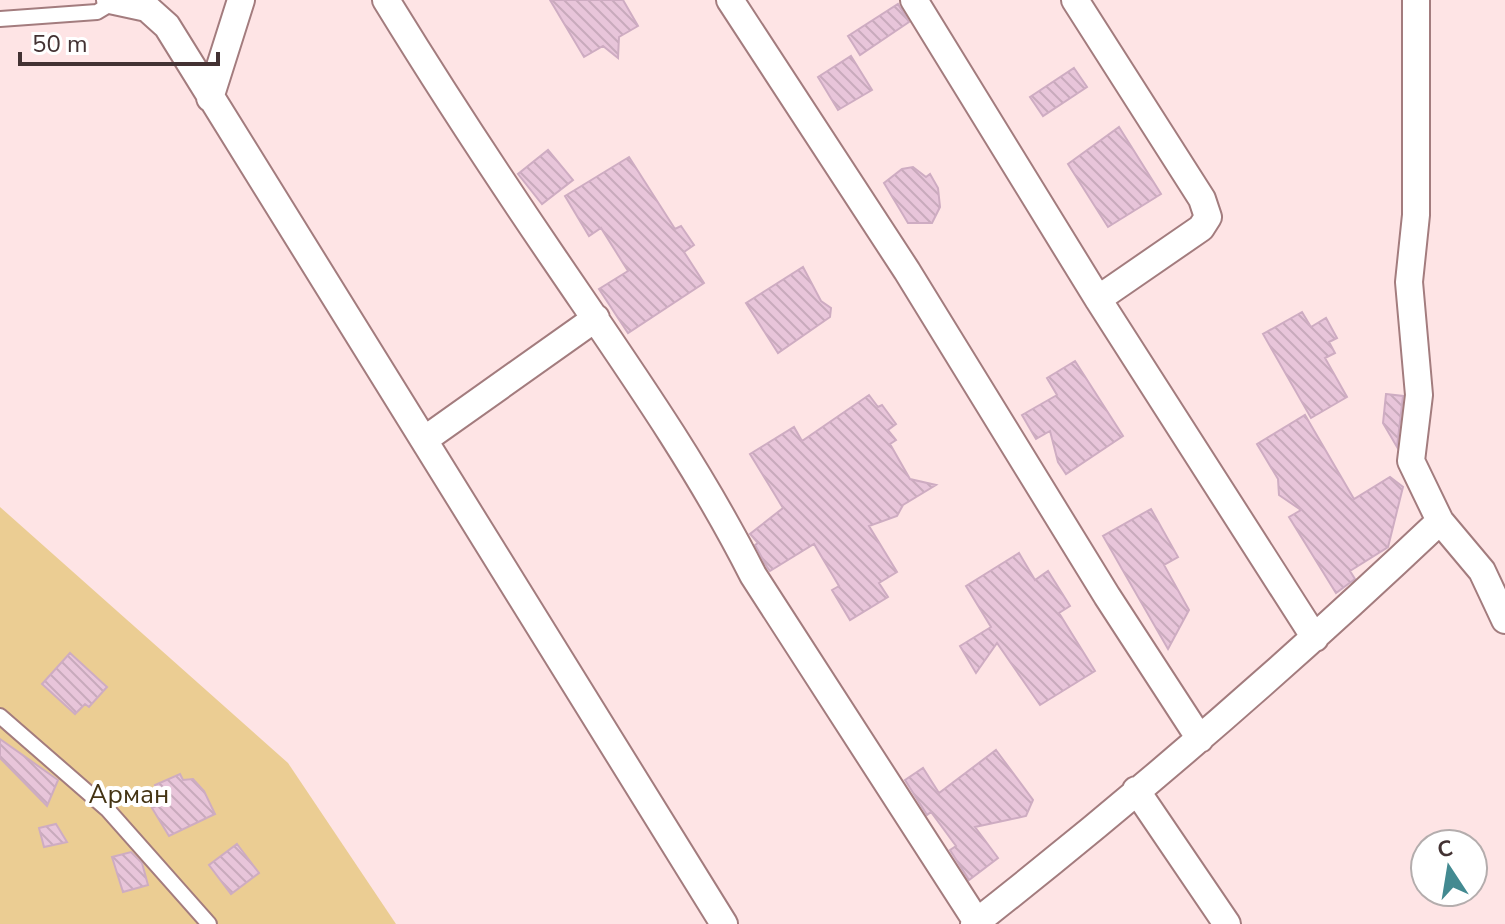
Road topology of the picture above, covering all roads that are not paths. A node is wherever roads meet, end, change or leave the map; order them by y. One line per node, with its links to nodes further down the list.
1 (241, 0): 9 (street)
2 (386, 0): 11 (street)
3 (730, 0): 17 (street)
4 (914, 0): 10 (street)
5 (1075, 0): 10 (street)
6 (1416, 0): 13 (street)
7 (111, 1): 8 (lane); 9 (street)
8 (0, 19)
9 (210, 98): 12 (street)
10 (1098, 299): 15 (street)
11 (596, 318): 12 (street); 19 (street)
12 (424, 440): 21 (street)
13 (1440, 521): 14 (street); 15 (street)
14 (1505, 620)
15 (1315, 638): 17 (street)
16 (0, 716): 20 (lane)
17 (1200, 739): 18 (street)
18 (1136, 790): 19 (street); 22 (street)
19 (976, 923)
20 (209, 924)
21 (724, 924)
22 (1227, 924)

